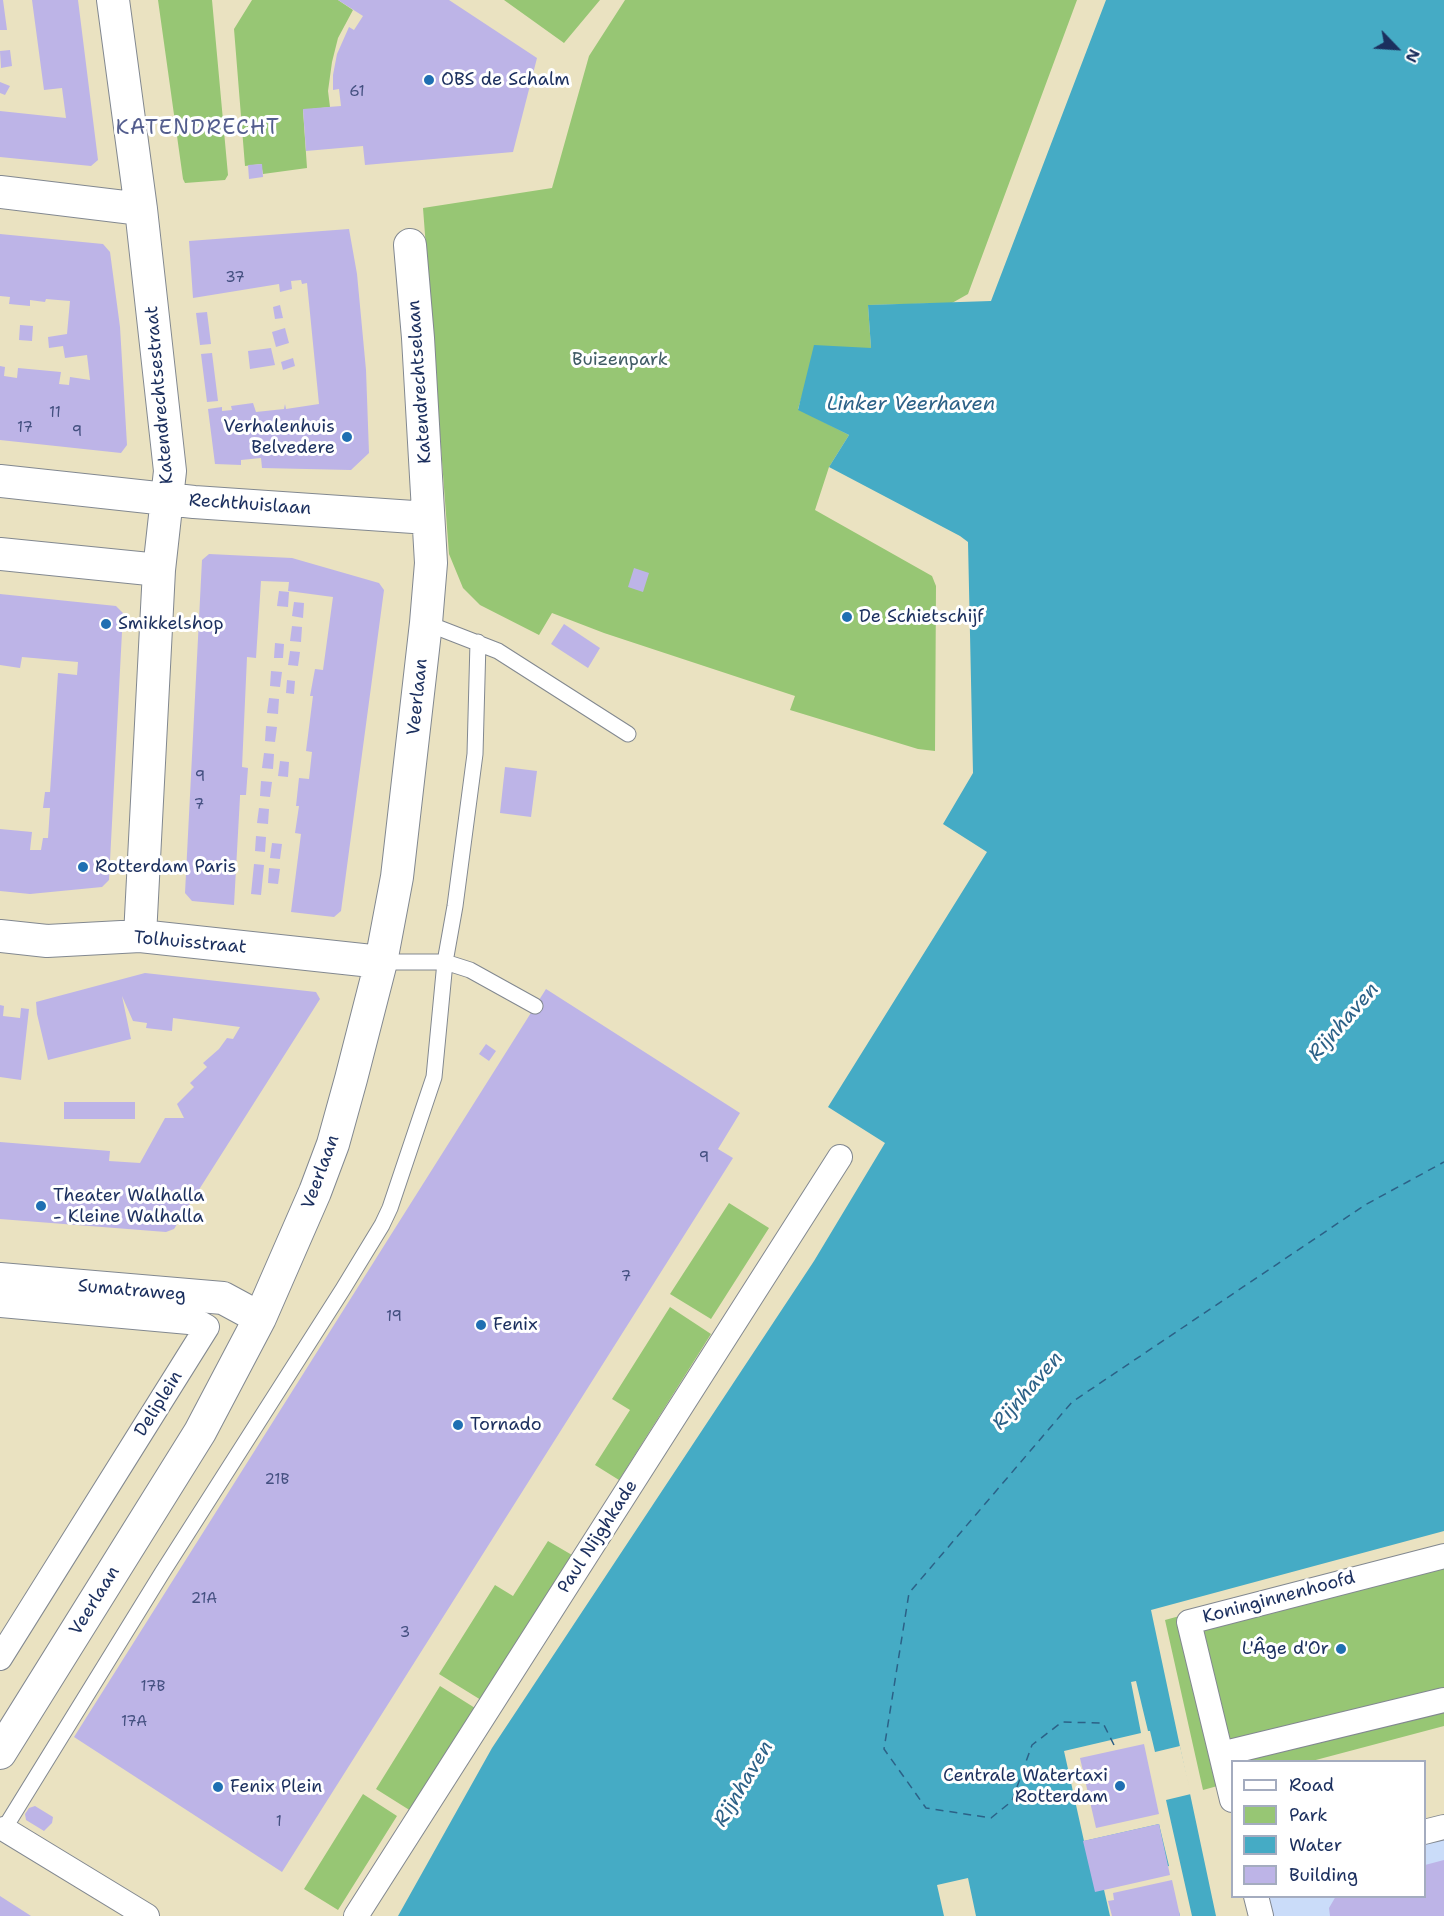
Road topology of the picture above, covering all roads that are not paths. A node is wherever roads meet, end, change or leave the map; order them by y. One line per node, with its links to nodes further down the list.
1 (113, 0): 3 (street, Katendrechtsestraat)
2 (0, 192): 3 (street)
3 (141, 209): 6 (street, Katendrechtsestraat)
4 (410, 245): 7 (street, Katendrechtselaan)
5 (0, 481): 6 (street, Rechthuislaan)
6 (167, 500): 7 (street, Rechthuislaan); 9 (street, Katendrechtsestraat)
7 (428, 518): 10 (street, Veerlaan)
8 (0, 554): 9 (street)
9 (159, 570): 14 (street, Katendrechtsestraat)
10 (426, 623): 11 (lane); 15 (street, Veerlaan)
11 (478, 642): 12 (lane); 16 (lane)
12 (628, 734)
13 (0, 936): 14 (street, Tolhuisstraat)
14 (140, 936): 15 (street, Tolhuisstraat)
15 (381, 962): 16 (lane); 21 (street, Veerlaan)
16 (445, 962): 17 (lane); 29 (lane)
17 (535, 1006)
18 (840, 1157): 33 (street, Paul Nijghkade)
19 (0, 1279): 21 (street, Sumatraweg)
20 (0, 1305): 23 (street, Deliplein)
21 (260, 1318): 25 (street, Veerlaan)
22 (1444, 1556): 26 (street, Koninginnenhoofd)
23 (0, 1658)
24 (1444, 1700): 26 (street)
25 (0, 1753)
26 (1221, 1754): 27 (street)
27 (1231, 1792)
28 (1444, 1827): 30 (street)
29 (4, 1829): 32 (street)
30 (1426, 1832)
31 (1256, 1898): 34 (street)
32 (147, 1916)
33 (356, 1916)
34 (1261, 1916)

